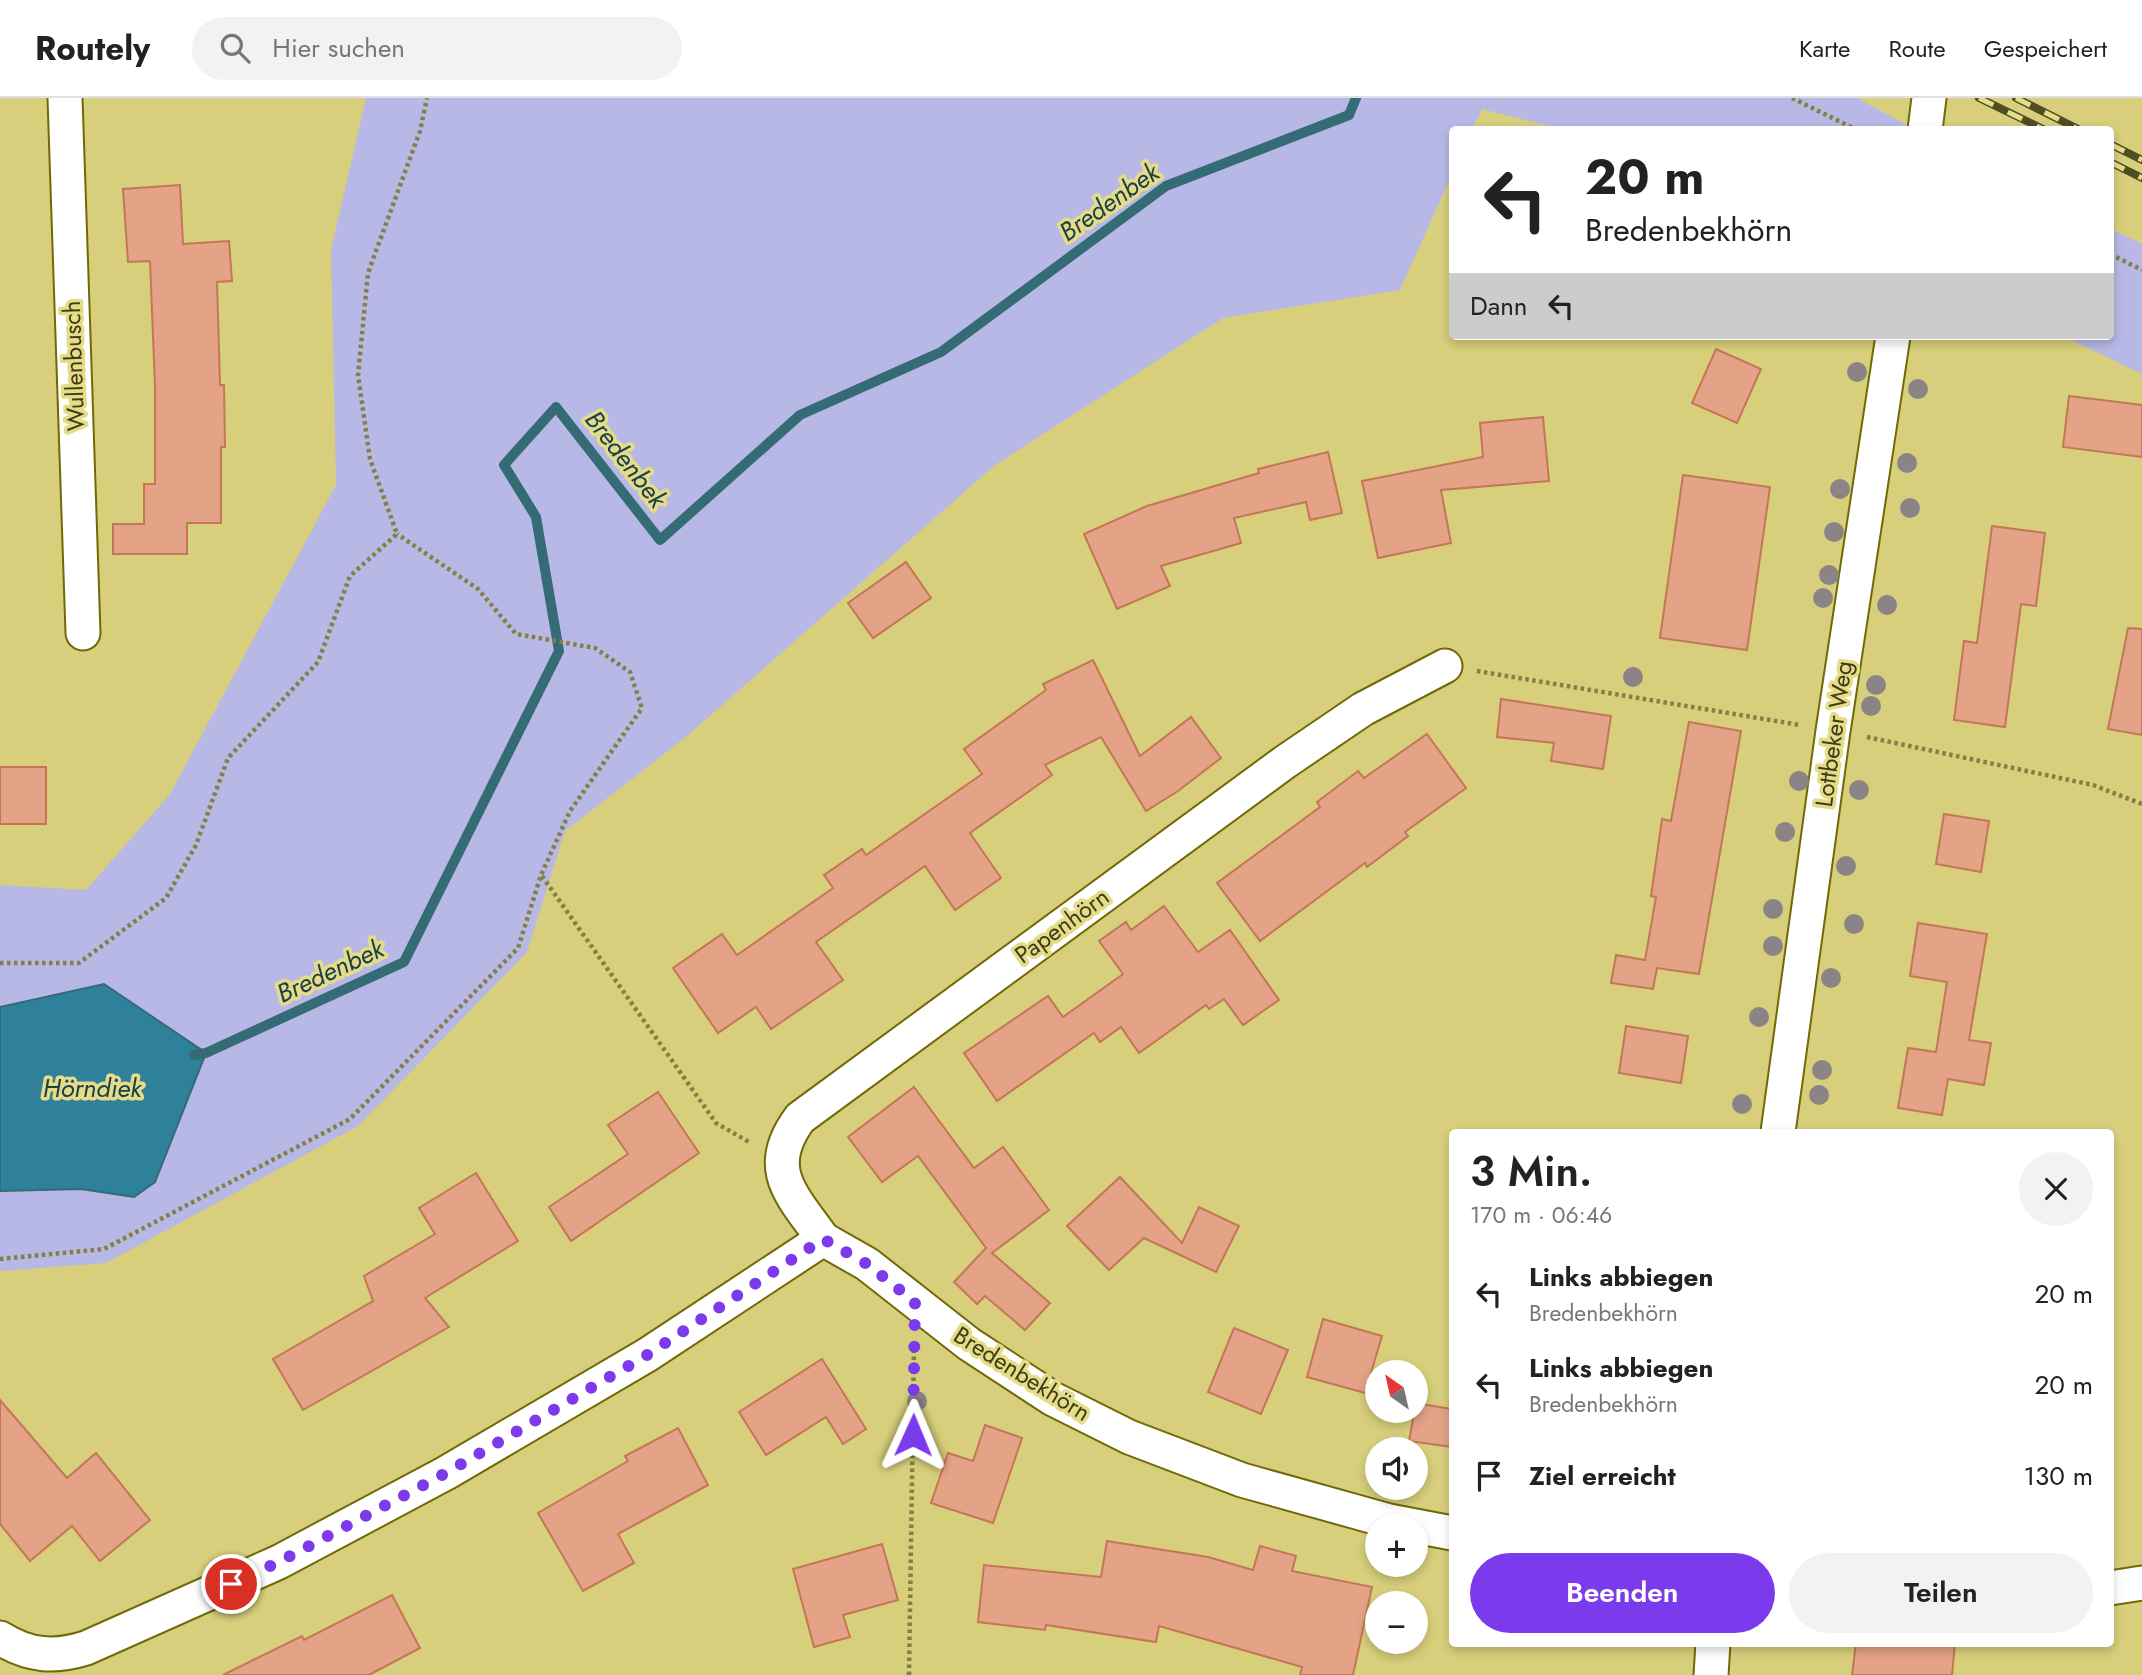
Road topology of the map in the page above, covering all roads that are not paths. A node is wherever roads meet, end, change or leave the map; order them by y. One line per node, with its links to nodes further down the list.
1 (65, 98): 5 (street, Wullenbusch)
2 (1929, 98): 3 (street)
3 (1926, 126)
4 (1892, 340): 7 (street, Lottbeker Weg)
5 (83, 634)
6 (1445, 666): 8 (street, Papenhörn)
7 (1779, 1129)
8 (823, 1239): 9 (street, Bredenbekhörn); 12 (street)
9 (1449, 1532)
10 (2142, 1583): 11 (street)
11 (2114, 1587)
12 (0, 1637)
13 (1713, 1647): 14 (street)
14 (1711, 1675)

